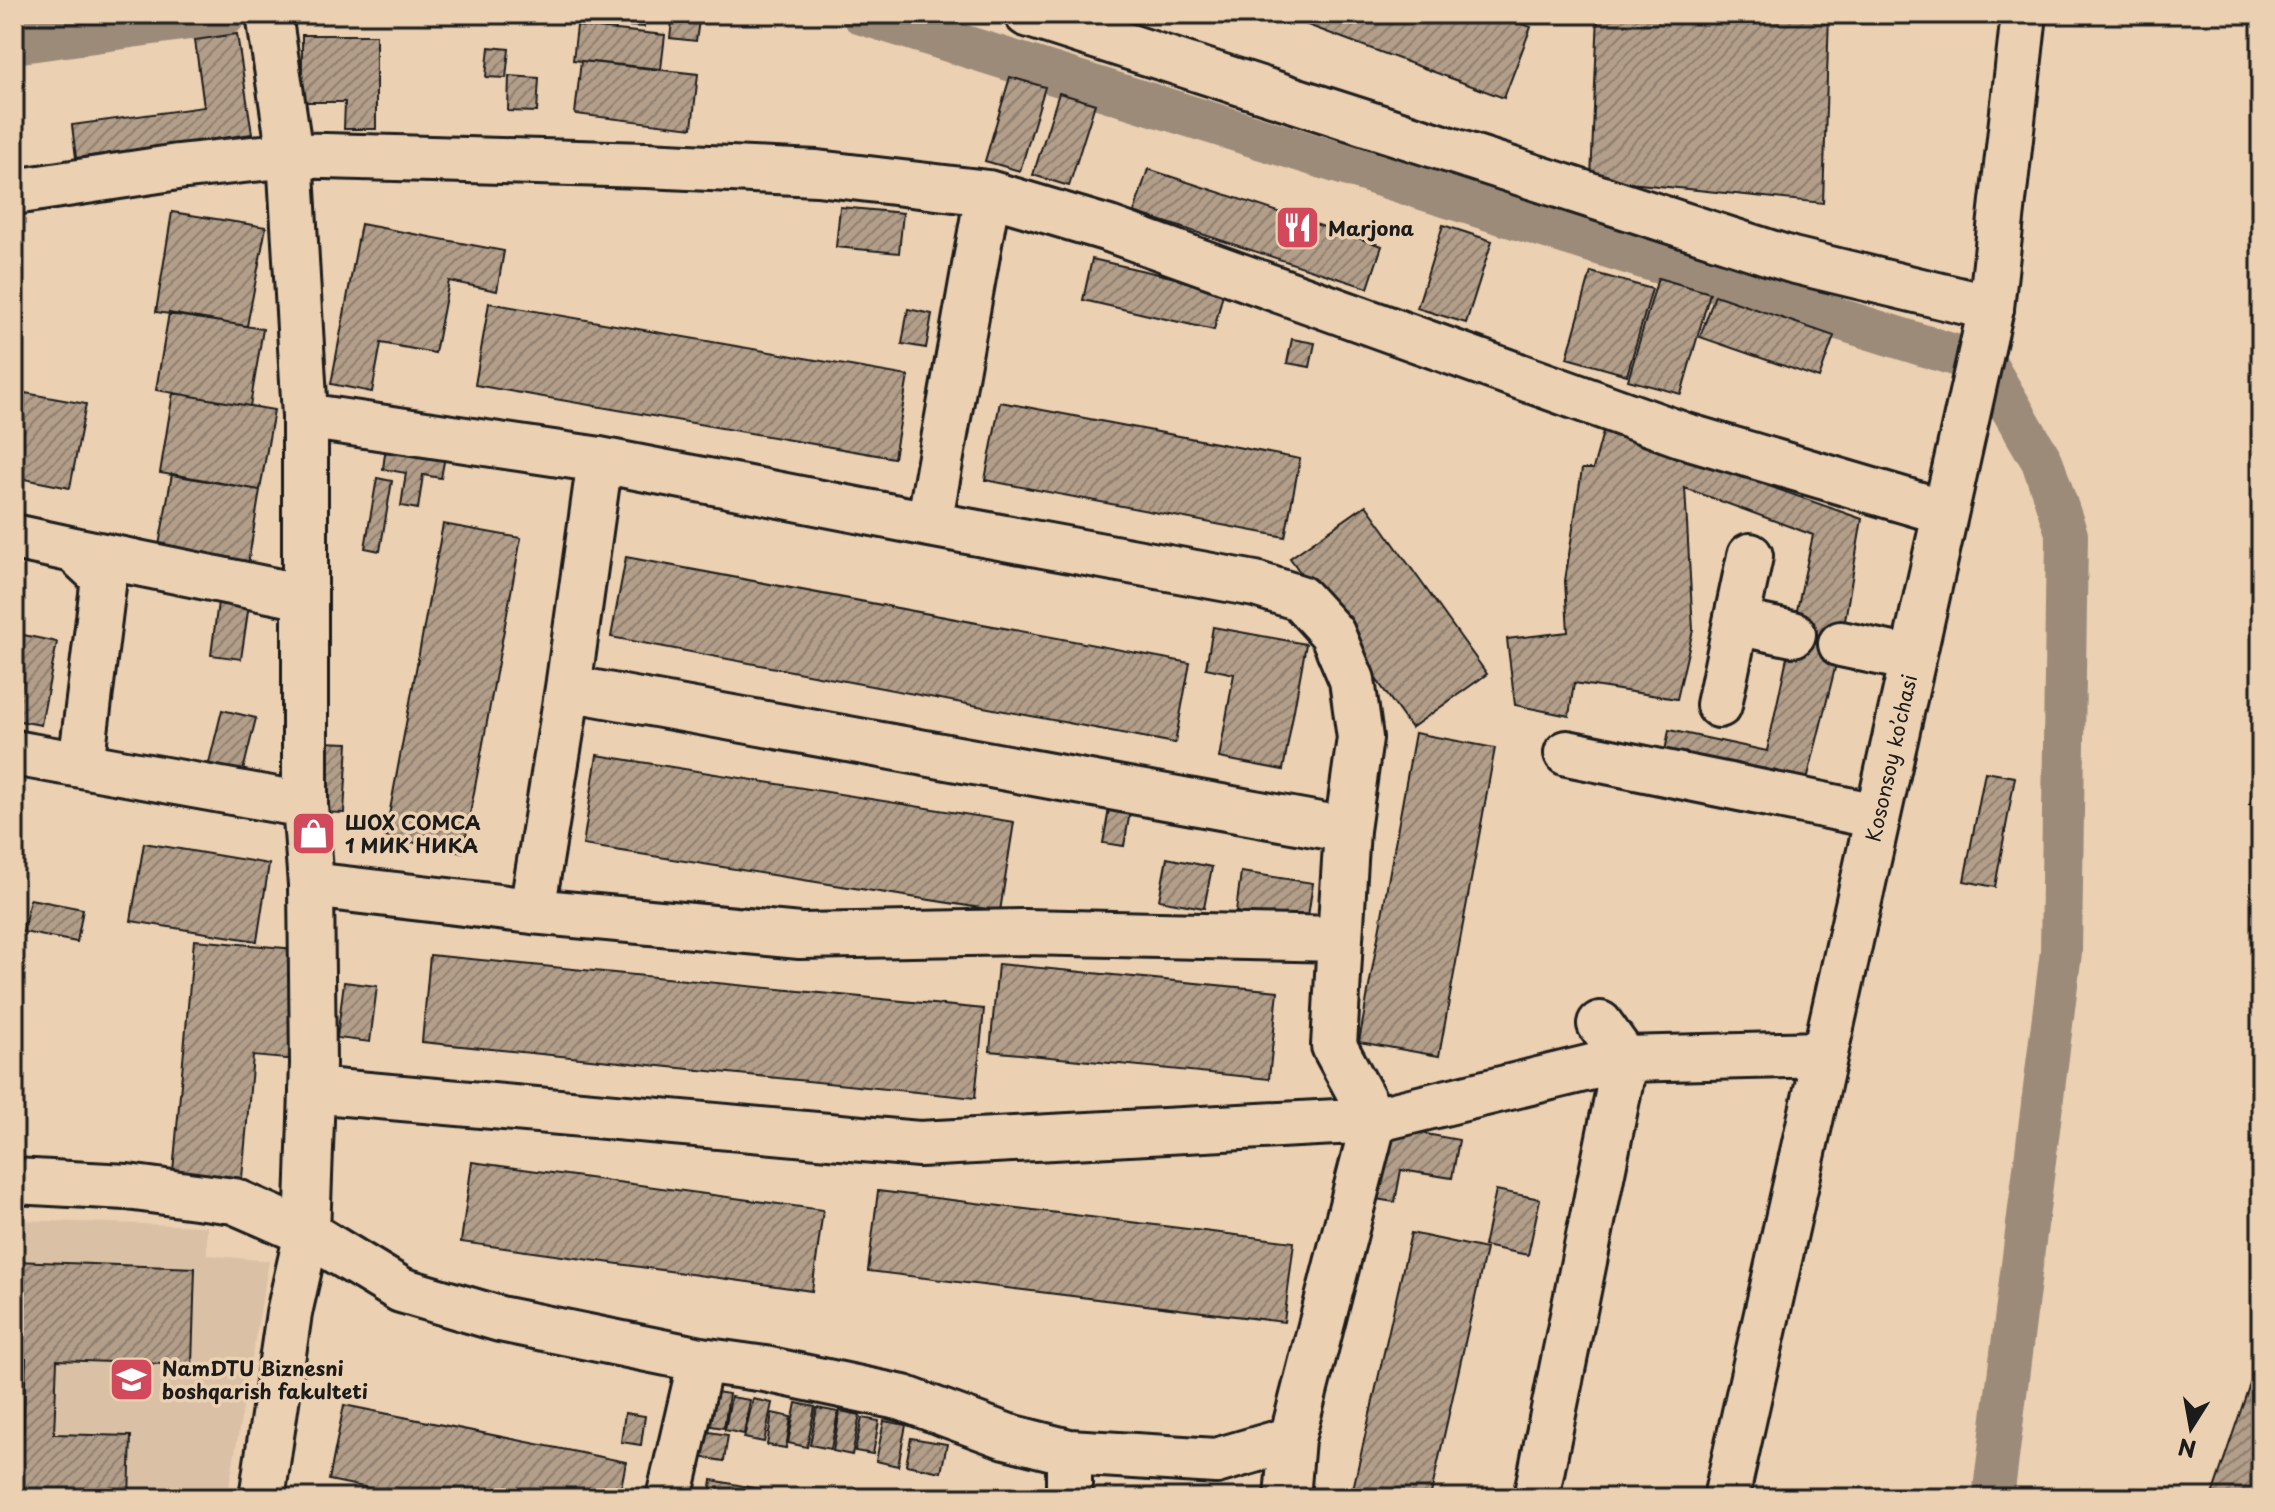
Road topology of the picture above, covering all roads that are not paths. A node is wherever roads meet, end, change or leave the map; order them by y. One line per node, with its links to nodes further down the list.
1 (269, 14): 4 (street)
2 (1027, 14): 7 (street)
3 (2024, 14): 7 (street, Kosonsoy ko’chasi)
4 (290, 155): 5 (street); 6 (street); 8 (street)
5 (14, 192)
6 (988, 193): 10 (street); 11 (street)
7 (1991, 308): 10 (street, Kosonsoy ko’chasi)
8 (305, 416): 9 (street); 15 (street)
9 (600, 460): 11 (street); 20 (street)
10 (1944, 512): 19 (street, Kosonsoy ko’chasi)
11 (929, 524): 27 (street)
12 (14, 537): 13 (street)
13 (74, 550): 15 (street); 24 (street)
14 (1750, 556): 16 (street)
15 (304, 597): 25 (street)
16 (1736, 622): 17 (street); 21 (street)
17 (1793, 634)
18 (1841, 644): 19 (street)
19 (1912, 659): 26 (street, Kosonsoy ko’chasi)
20 (568, 688): 27 (street); 29 (street)
21 (1719, 705)
22 (14, 753): 24 (street)
23 (1567, 753): 26 (street)
24 (81, 765): 25 (street)
25 (305, 805): 28 (street)
26 (1877, 816): 32 (street, Kosonsoy ko’chasi)
27 (1347, 830): 30 (street)
28 (311, 885): 29 (street); 33 (street)
29 (532, 911): 30 (street)
30 (1340, 939): 34 (street)
31 (1613, 1042): 32 (street); 34 (street); 44 (street)
32 (1824, 1054): 45 (street, Kosonsoy ko’chasi)
33 (312, 1090): 34 (street); 36 (street)
34 (1374, 1120): 38 (street)
35 (14, 1181): 36 (street)
36 (307, 1233): 37 (street); 40 (street)
37 (701, 1360): 39 (street); 41 (street)
38 (1292, 1439): 39 (street); 43 (street)
39 (1069, 1452): 42 (street)
40 (262, 1498)
41 (669, 1498)
42 (1069, 1498)
43 (1287, 1498)
44 (1536, 1498)
45 (1726, 1498)

